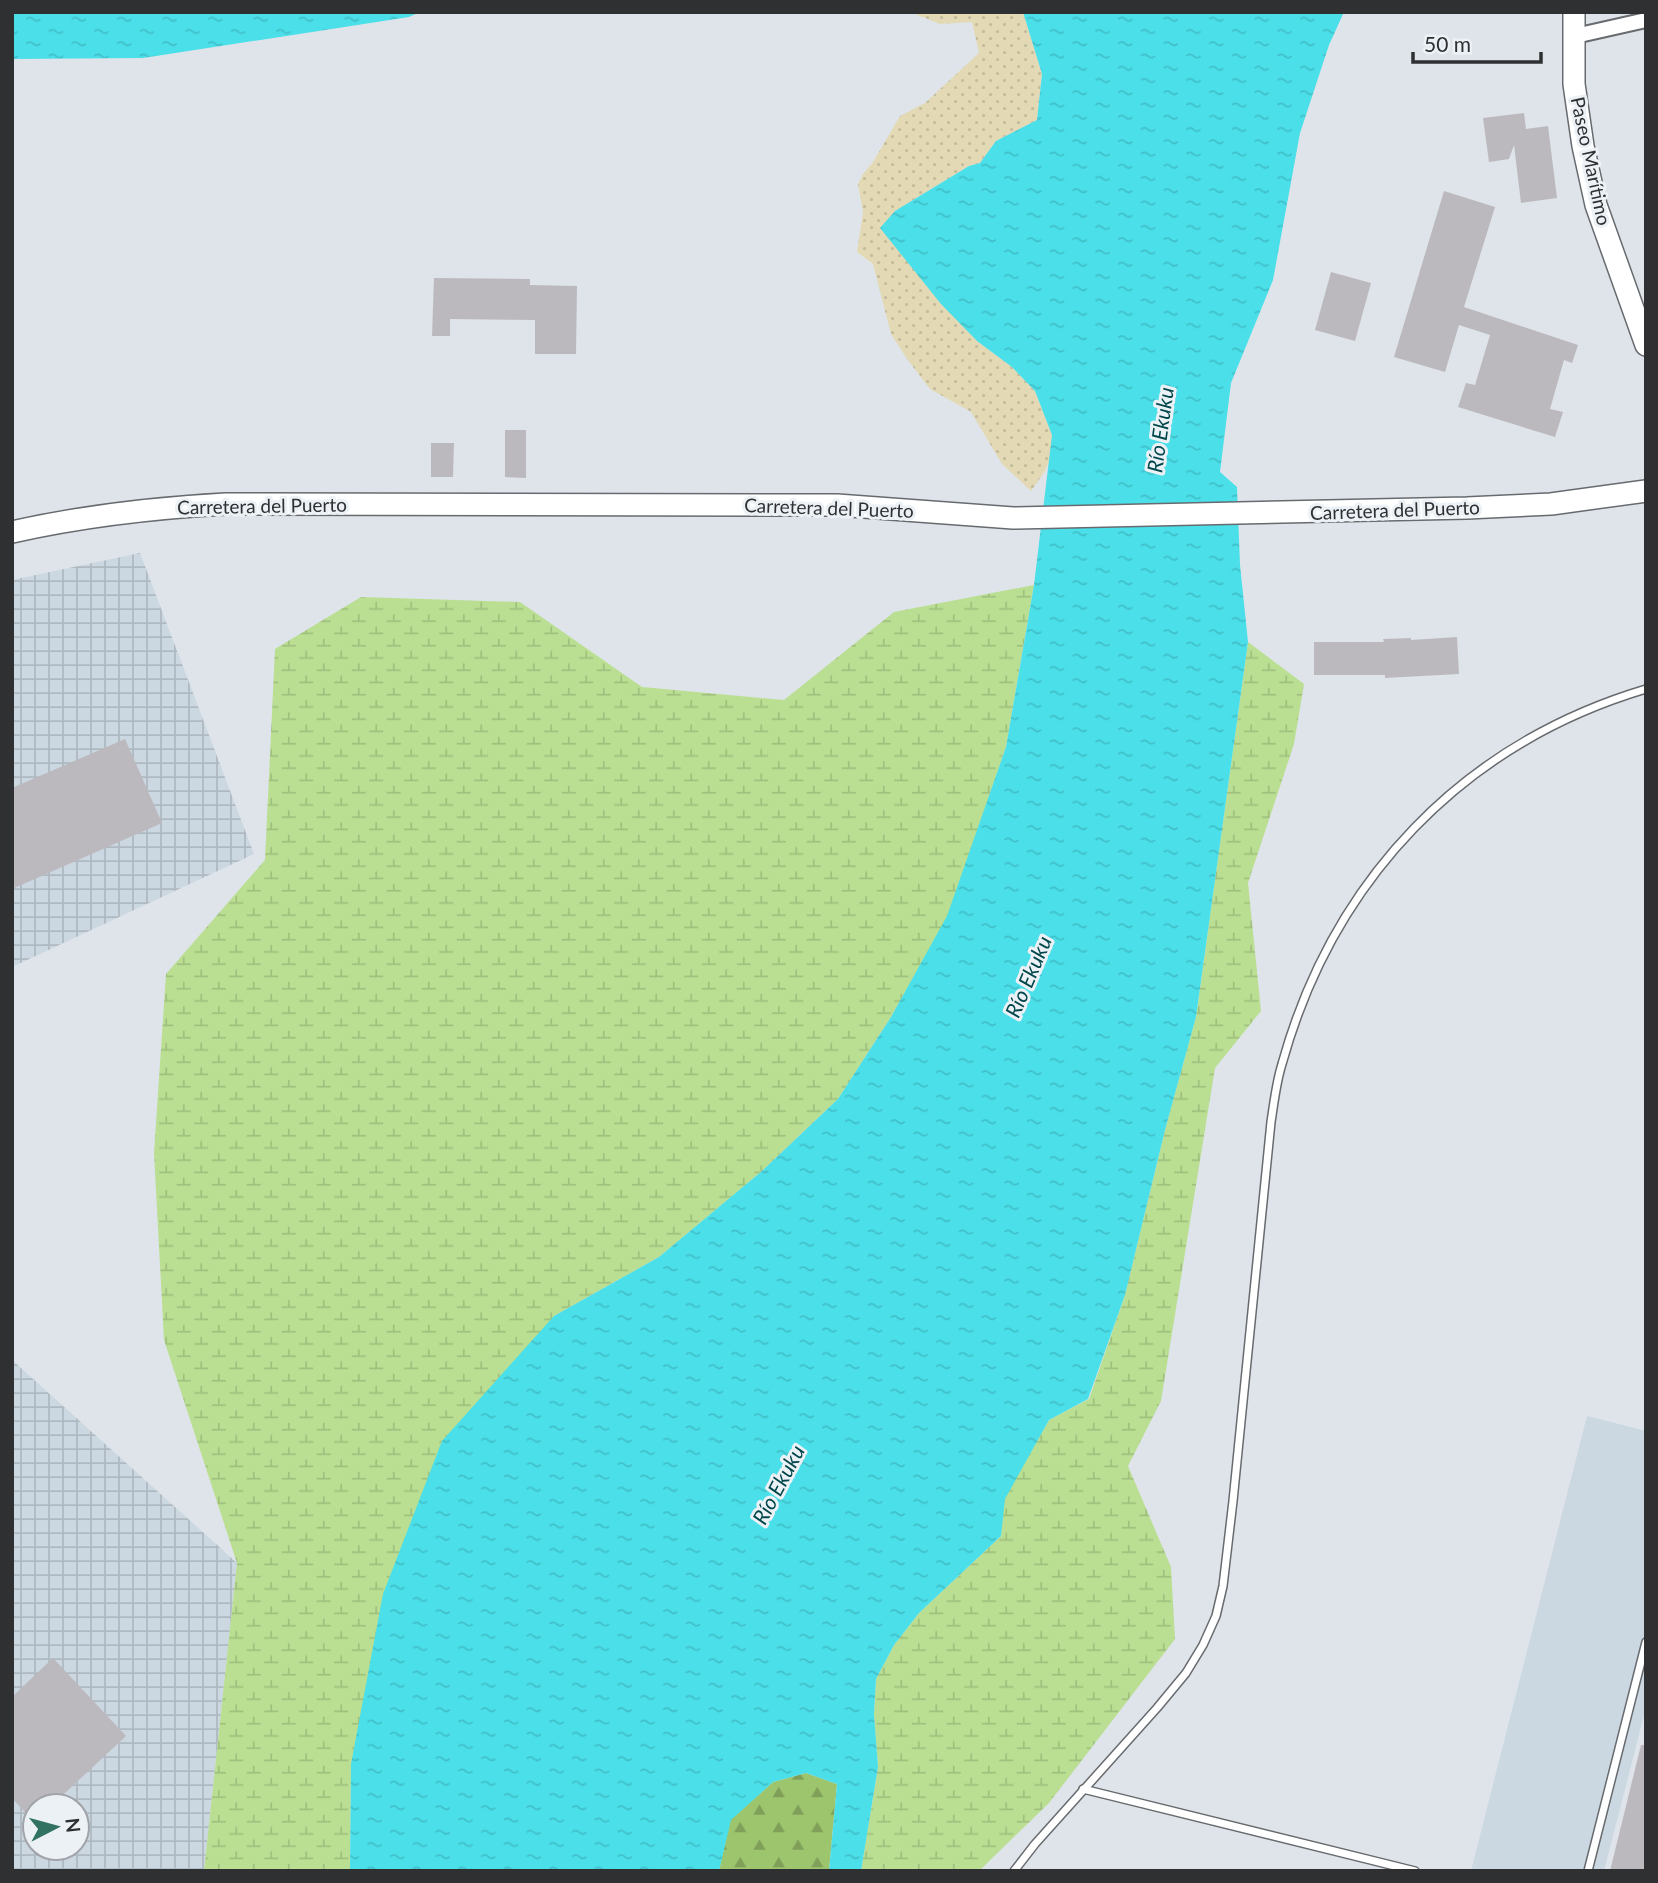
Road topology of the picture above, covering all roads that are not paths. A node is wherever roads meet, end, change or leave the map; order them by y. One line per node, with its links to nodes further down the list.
1 (1574, 12): 3 (main road, Paseo Marítimo)
2 (1646, 20): 3 (street)
3 (1575, 36): 4 (main road, Paseo Marítimo)
4 (1646, 345)
5 (1646, 491): 6 (main road, Carretera del Puerto)
6 (12, 532)
7 (1646, 689): 9 (lane)
8 (1646, 1642): 12 (lane)
9 (1083, 1789): 10 (lane); 11 (lane)
10 (1014, 1871)
11 (1415, 1871)
12 (1588, 1871)

